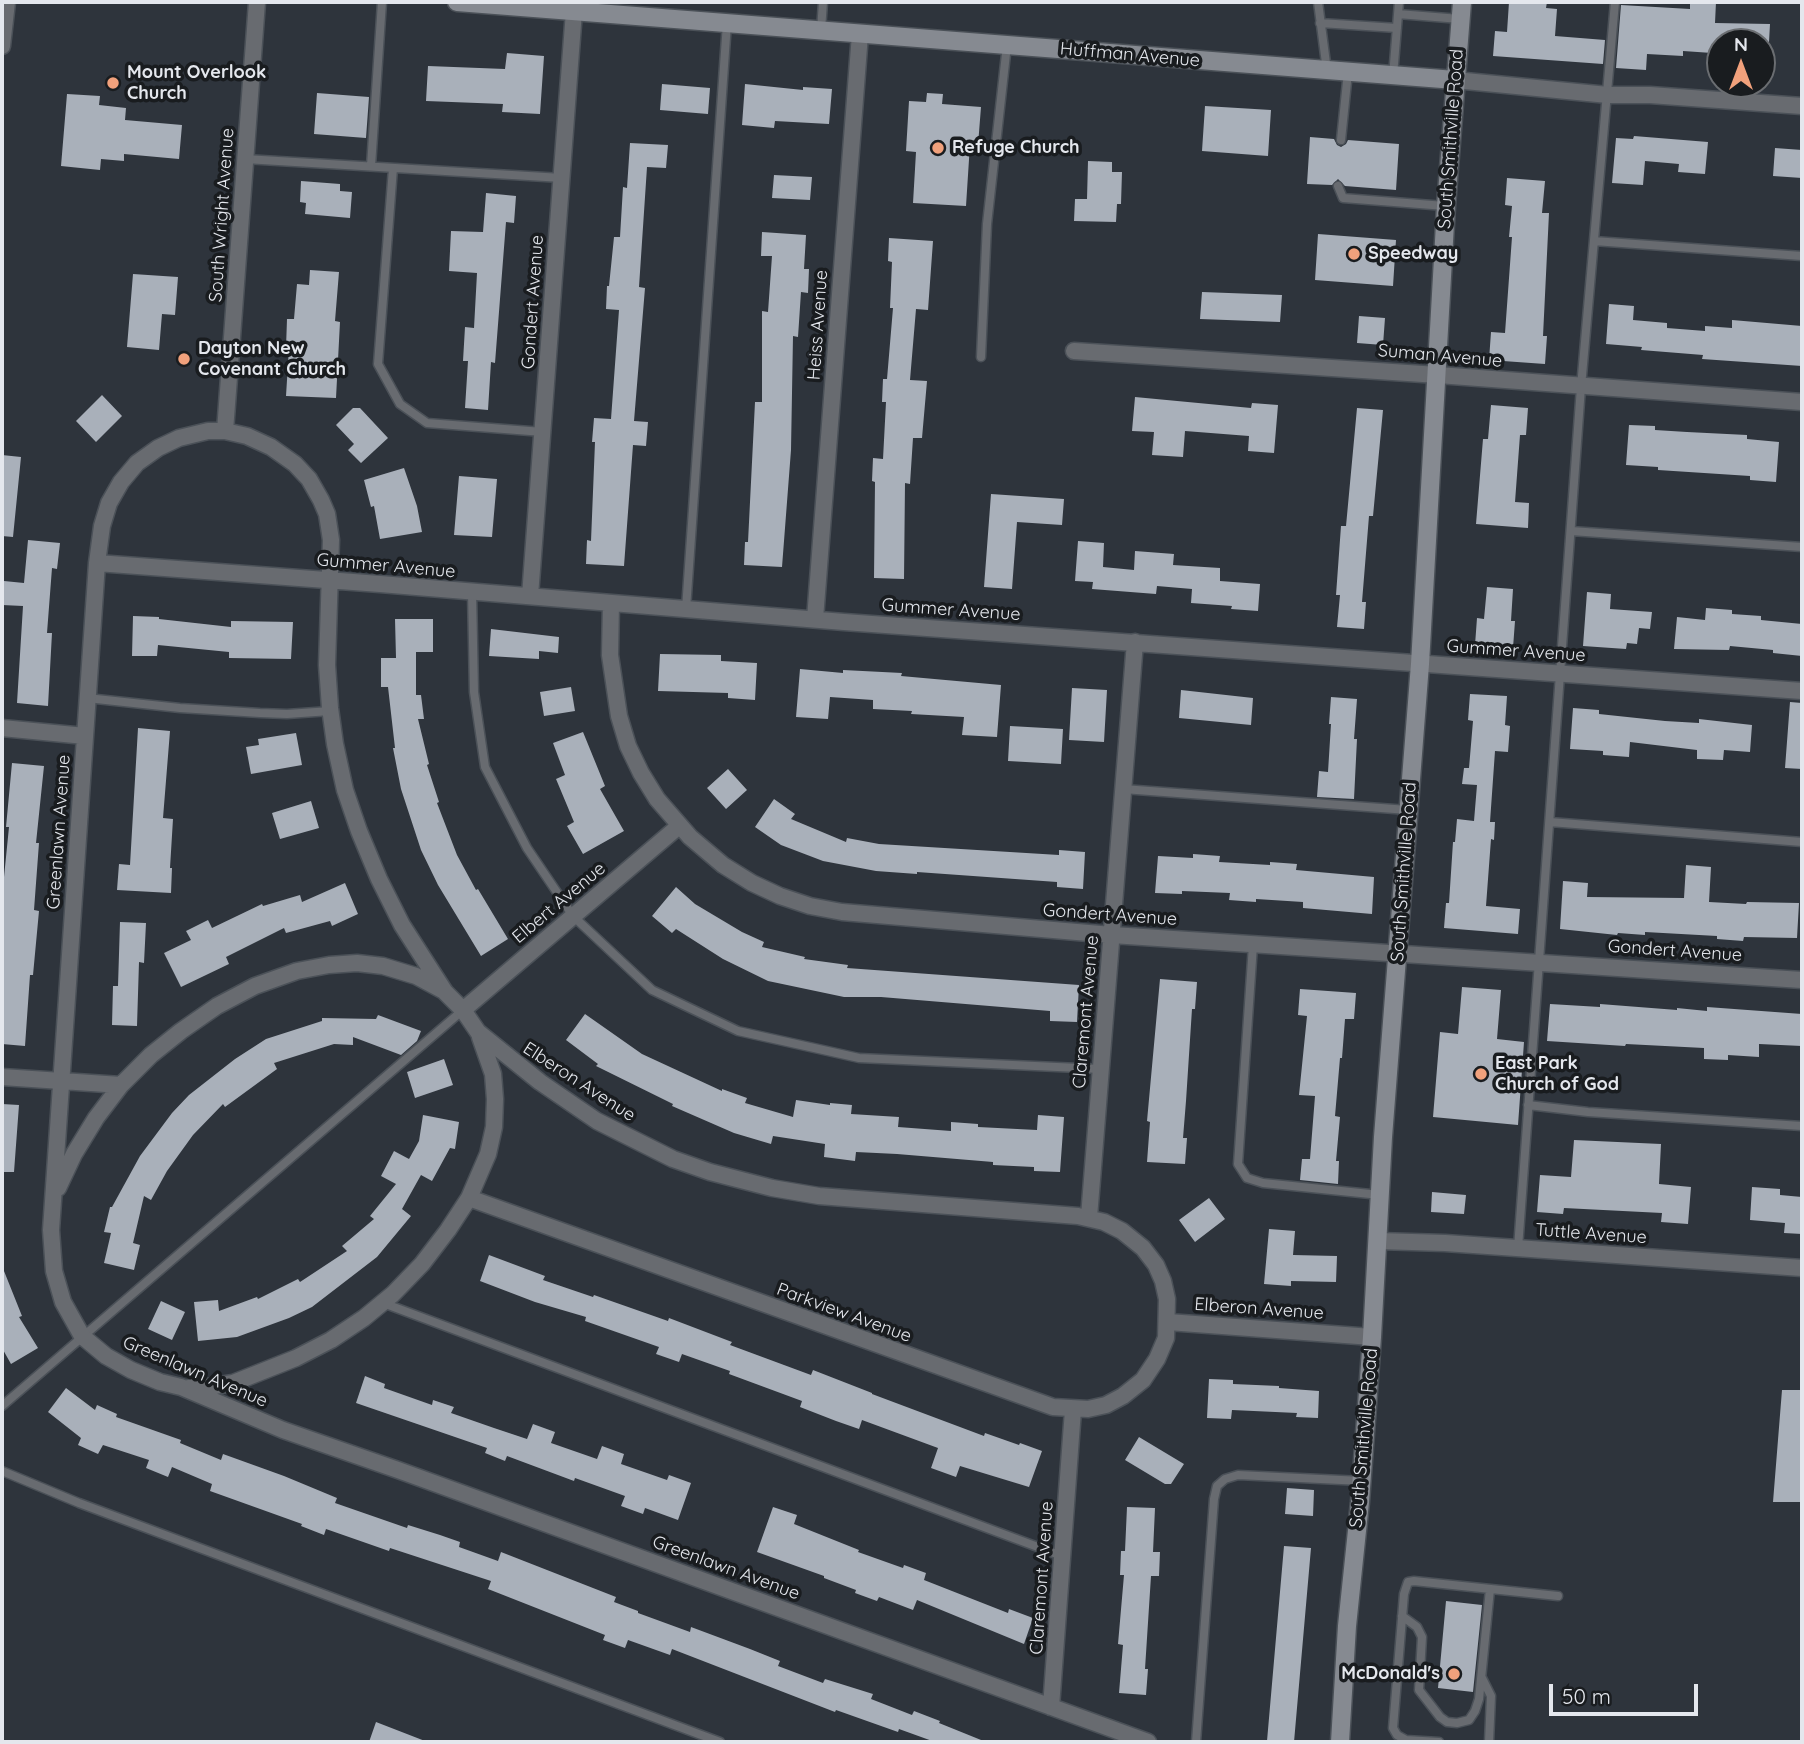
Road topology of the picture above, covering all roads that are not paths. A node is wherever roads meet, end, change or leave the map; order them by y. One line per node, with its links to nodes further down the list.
1 (8, 2): 18 (street)
2 (257, 2): 26 (street, South Wright Avenue)
3 (382, 2): 27 (lane)
4 (457, 2): 10 (main road, Huffman Avenue)
5 (823, 2): 15 (lane)
6 (1318, 2): 13 (lane)
7 (1399, 2): 11 (lane)
8 (1615, 2): 23 (lane)
9 (1461, 10): 11 (lane); 22 (main road, South Smithville Road)
10 (574, 11): 12 (main road, Huffman Avenue); 29 (street, Gondert Avenue)
11 (1398, 14): 14 (lane)
12 (727, 23): 15 (main road, Huffman Avenue); 48 (lane)
13 (1320, 23): 14 (lane); 19 (lane)
14 (1397, 28): 21 (lane)
15 (821, 31): 16 (main road, Huffman Avenue)
16 (860, 34): 17 (main road, Huffman Avenue); 49 (street, Heiss Avenue)
17 (1007, 45): 19 (main road, Huffman Avenue); 35 (lane)
18 (2, 46)
19 (1327, 71): 20 (main road, Huffman Avenue)
20 (1348, 72): 21 (main road, Huffman Avenue); 25 (lane)
21 (1393, 76): 22 (main road, Huffman Avenue)
22 (1455, 80): 23 (street, Huffman Avenue); 31 (main road, South Smithville Road)
23 (1608, 95): 24 (street, Huffman Avenue); 32 (lane)
24 (1802, 106)
25 (1342, 140)
26 (245, 159): 27 (lane); 39 (street, South Wright Avenue)
27 (371, 166): 28 (lane)
28 (393, 168): 29 (lane); 40 (lane)
29 (562, 178): 40 (street, Gondert Avenue)
30 (1338, 186): 31 (lane)
31 (1446, 206): 36 (main road, South Smithville Road)
32 (1594, 241): 33 (lane); 37 (lane)
33 (1802, 256)
34 (1074, 351): 36 (street, Suman Avenue)
35 (981, 357)
36 (1438, 374): 37 (street, Suman Avenue); 51 (main road, South Smithville Road)
37 (1581, 387): 38 (street, Suman Avenue); 41 (lane)
38 (1802, 402)
39 (225, 431): 43 (street, Greenlawn Avenue); 44 (street, Elberon Avenue)
40 (543, 432): 46 (street, Gondert Avenue)
41 (1571, 531): 42 (lane); 52 (lane)
42 (1802, 547)
43 (97, 563): 44 (street, Gummer Avenue); 54 (street, Greenlawn Avenue)
44 (329, 580): 45 (street, Gummer Avenue); 55 (street, Elberon Avenue)
45 (472, 592): 46 (street, Gummer Avenue); 63 (lane)
46 (530, 597): 47 (street, Gummer Avenue)
47 (611, 603): 48 (street, Gummer Avenue); 61 (street, Gondert Avenue)
48 (686, 609): 49 (street, Gummer Avenue)
49 (815, 619): 50 (street, Gummer Avenue)
50 (1135, 642): 51 (street, Gummer Avenue); 58 (street, Claremont Avenue)
51 (1420, 663): 52 (street, Gummer Avenue); 59 (main road, South Smithville Road)
52 (1561, 673): 53 (street, Gummer Avenue); 60 (lane)
53 (1802, 691)
54 (87, 698): 55 (lane); 57 (street, Greenlawn Avenue)
55 (330, 711): 69 (street, Elberon Avenue)
56 (2, 728): 57 (street)
57 (85, 736): 74 (street, Greenlawn Avenue)
58 (1123, 789): 59 (lane); 64 (street, Claremont Avenue)
59 (1408, 810): 66 (main road, South Smithville Road)
60 (1550, 822): 62 (lane); 67 (lane)
61 (679, 826): 63 (street, Elbert Avenue); 64 (street, Gondert Avenue)
62 (1802, 842)
63 (573, 916): 70 (street, Elbert Avenue); 72 (lane)
64 (1112, 935): 65 (street, Gondert Avenue); 72 (street, Claremont Avenue)
65 (1253, 945): 66 (street, Gondert Avenue); 78 (lane)
66 (1398, 953): 67 (street, Gondert Avenue); 78 (main road, South Smithville Road)
67 (1539, 961): 68 (street, Gondert Avenue); 76 (lane)
68 (1802, 980)
69 (445, 992): 70 (street, Elberon Avenue); 75 (street)
70 (463, 1010): 71 (street, Elberon Avenue); 87 (lane)
71 (478, 1032): 80 (street); 81 (street, Elberon Avenue)
72 (1101, 1069): 81 (street, Claremont Avenue)
73 (2, 1077): 74 (street)
74 (61, 1082): 75 (street); 79 (street, Greenlawn Avenue)
75 (121, 1085): 79 (street)
76 (1528, 1105): 77 (lane); 83 (lane)
77 (1802, 1126)
78 (1380, 1195): 82 (main road, South Smithville Road)
79 (54, 1196): 87 (street, Greenlawn Avenue)
80 (470, 1198): 85 (street); 91 (street, Parkview Avenue)
81 (1089, 1217): 86 (street, Elberon Avenue)
82 (1378, 1241): 83 (street, Tuttle Avenue); 88 (main road, South Smithville Road)
83 (1518, 1248): 84 (street, Tuttle Avenue)
84 (1802, 1268)
85 (383, 1303): 89 (street); 94 (lane)
86 (1168, 1322): 88 (street, Elberon Avenue); 91 (street, Parkview Avenue)
87 (82, 1336): 89 (street, Greenlawn Avenue); 90 (lane)
88 (1373, 1337): 93 (main road, South Smithville Road)
89 (181, 1387): 99 (street, Greenlawn Avenue)
90 (2, 1406)
91 (1073, 1410): 94 (street, Claremont Avenue)
92 (2, 1471): 100 (lane)
93 (1362, 1480): 102 (lane); 103 (main road, South Smithville Road)
94 (1063, 1556): 99 (street, Claremont Avenue)
95 (1490, 1589): 96 (lane); 97 (lane); 98 (lane)
96 (1558, 1596)
97 (1402, 1616): 98 (lane); 104 (lane)
98 (1482, 1678): 105 (lane)
99 (1051, 1707): 101 (street, Greenlawn Avenue)
100 (720, 1742)
101 (1147, 1742)
102 (1196, 1742)
103 (1340, 1742)
104 (1439, 1742)
105 (1489, 1742)

